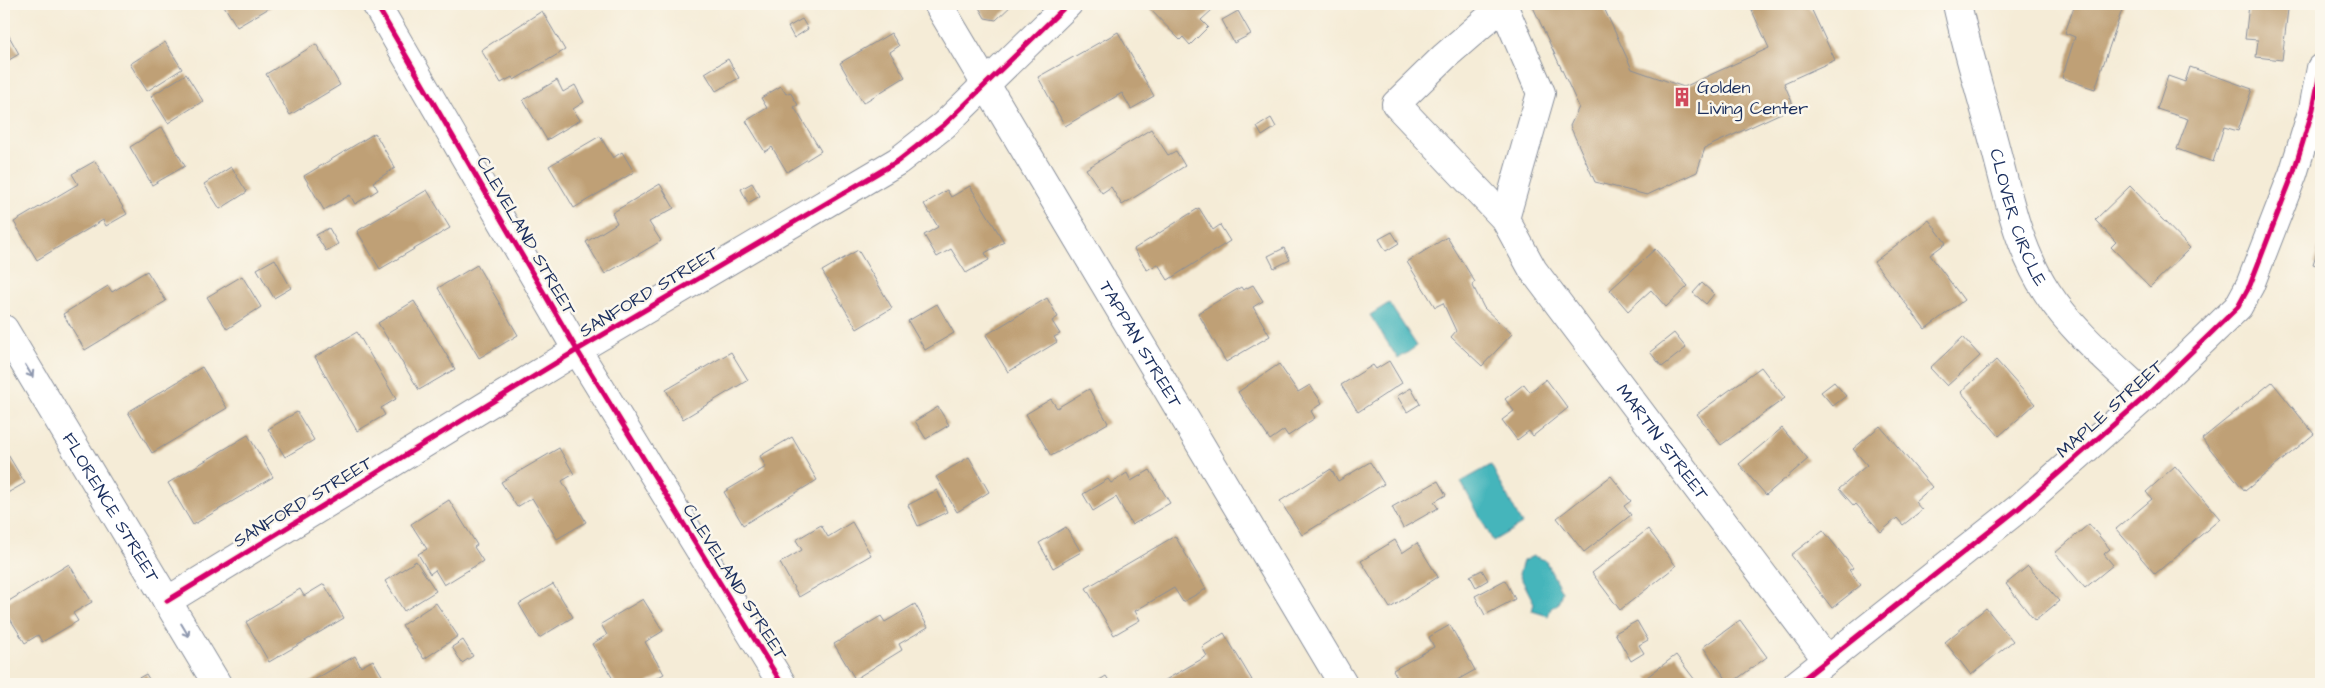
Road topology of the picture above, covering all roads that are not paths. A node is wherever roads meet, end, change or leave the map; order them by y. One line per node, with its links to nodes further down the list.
1 (376, 4): 10 (street, CLEVELAND STREET)
2 (938, 4): 7 (street, TAPPAN STREET)
3 (1068, 4): 7 (street, SANFORD STREET)
4 (1957, 4): 11 (street, CLOVER CIRCLE)
5 (1504, 5): 8 (street); 8 (street, MARTIN STREET)
6 (2321, 68): 11 (street, MAPLE STREET)
7 (986, 85): 10 (street, SANFORD STREET); 16 (street, TAPPAN STREET)
8 (1505, 218): 13 (street, MARTIN STREET)
9 (4, 329): 12 (street, FLORENCE STREET, one-way to 12)
10 (577, 350): 12 (street, SANFORD STREET); 15 (street, CLEVELAND STREET)
11 (2146, 396): 13 (street, MAPLE STREET)
12 (167, 601): 14 (street, FLORENCE STREET, one-way to 14)
13 (1827, 660): 17 (street, MAPLE STREET)
14 (217, 684)
15 (782, 684)
16 (1343, 684)
17 (1796, 684)

